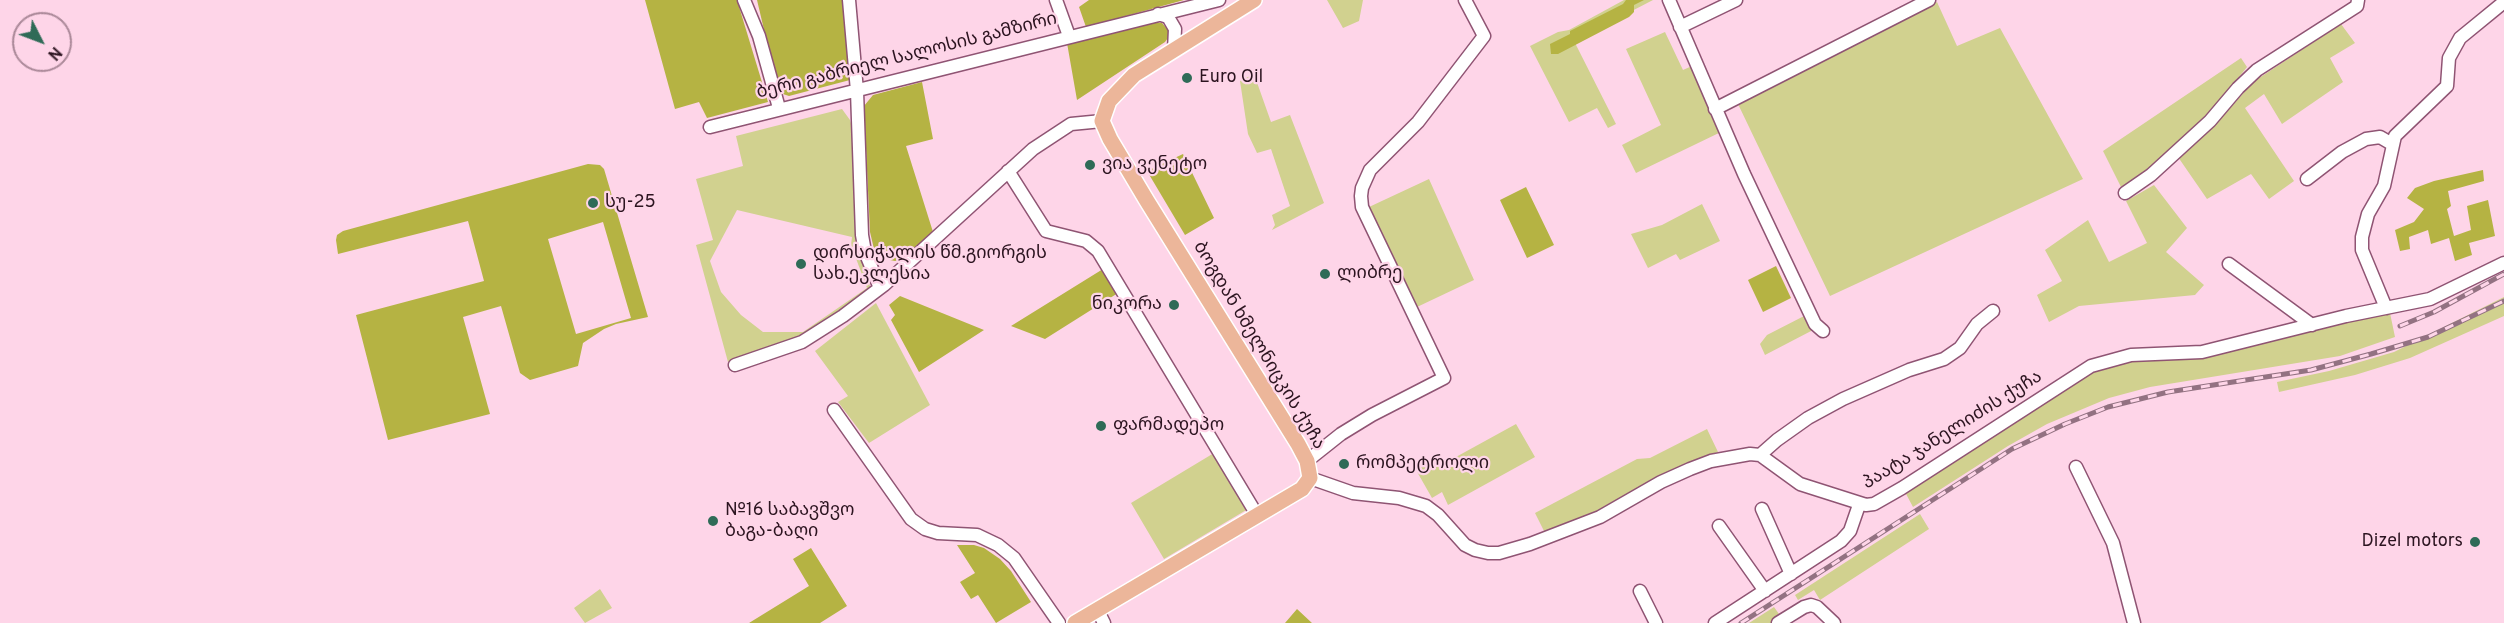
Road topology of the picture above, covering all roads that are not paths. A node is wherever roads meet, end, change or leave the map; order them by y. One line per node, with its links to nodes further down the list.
1 (744, 0): 17 (street)
2 (849, 0): 16 (street)
3 (1056, 0): 14 (street)
4 (1219, 0): 12 (street, ბერი გაბრიელ სალოსის გამზირი)
5 (1254, 0): 15 (main road)
6 (1465, 0): 35 (street)
7 (1669, 0): 13 (street)
8 (1736, 0): 13 (street)
9 (1929, 0): 18 (street)
10 (2504, 2): 21 (street)
11 (2358, 3): 24 (street)
12 (1158, 14): 14 (street, ბერი გაბრიელ სალოსის გამზირი); 15 (street)
13 (1680, 27): 18 (street)
14 (1070, 36): 16 (street, ბერი გაბრიელ სალოსის გამზირი)
15 (1174, 50): 19 (main road)
16 (857, 91): 17 (street, ბერი გაბრიელ სალოსის გამზირი); 27 (street)
17 (779, 108): 20 (street, ბერი გაბრიელ სალოსის გამზირი)
18 (1715, 110): 31 (street)
19 (1102, 121): 22 (street); 35 (main road, ბოგდან ხმელნიცკის ქუჩა)
20 (710, 127)
21 (2392, 144): 23 (street); 28 (street)
22 (1008, 171): 27 (street); 40 (street)
23 (2307, 179)
24 (2125, 193)
25 (2504, 263): 28 (street, პაატა ჯანელიძის ქუჩა)
26 (2229, 264): 30 (street)
27 (880, 288): 32 (street)
28 (2386, 308): 30 (street, პაატა ჯანელიძის ქუჩა)
29 (1993, 311): 34 (street)
30 (2312, 325): 38 (street, პაატა ჯანელიძის ქუჩა)
31 (1823, 331)
32 (735, 364)
33 (834, 410): 46 (street)
34 (1760, 455): 37 (street); 38 (street, პაატა ჯანელიძის ქუჩა)
35 (1307, 461): 37 (main road, ბოგდან ხმელნიცკის ქუჩა)
36 (2076, 467): 52 (street)
37 (1310, 478): 40 (main road, ბოგდან ხმელნიცკის ქუჩა)
38 (1859, 505): 42 (street)
39 (1762, 508): 42 (street)
40 (1257, 515): 45 (main road, ბოგდან ხმელნიცკის ქუჩა)
41 (1719, 526): 44 (street)
42 (1791, 574): 44 (street)
43 (1640, 591): 48 (street)
44 (1765, 591): 49 (street)
45 (1101, 616): 47 (main road, ბოგდან ხმელნიცკის ქუჩა)
46 (1059, 623)
47 (1075, 623)
48 (1656, 623)
49 (1715, 623)
50 (1778, 623): 51 (street)
51 (1834, 623)
52 (2134, 623)

